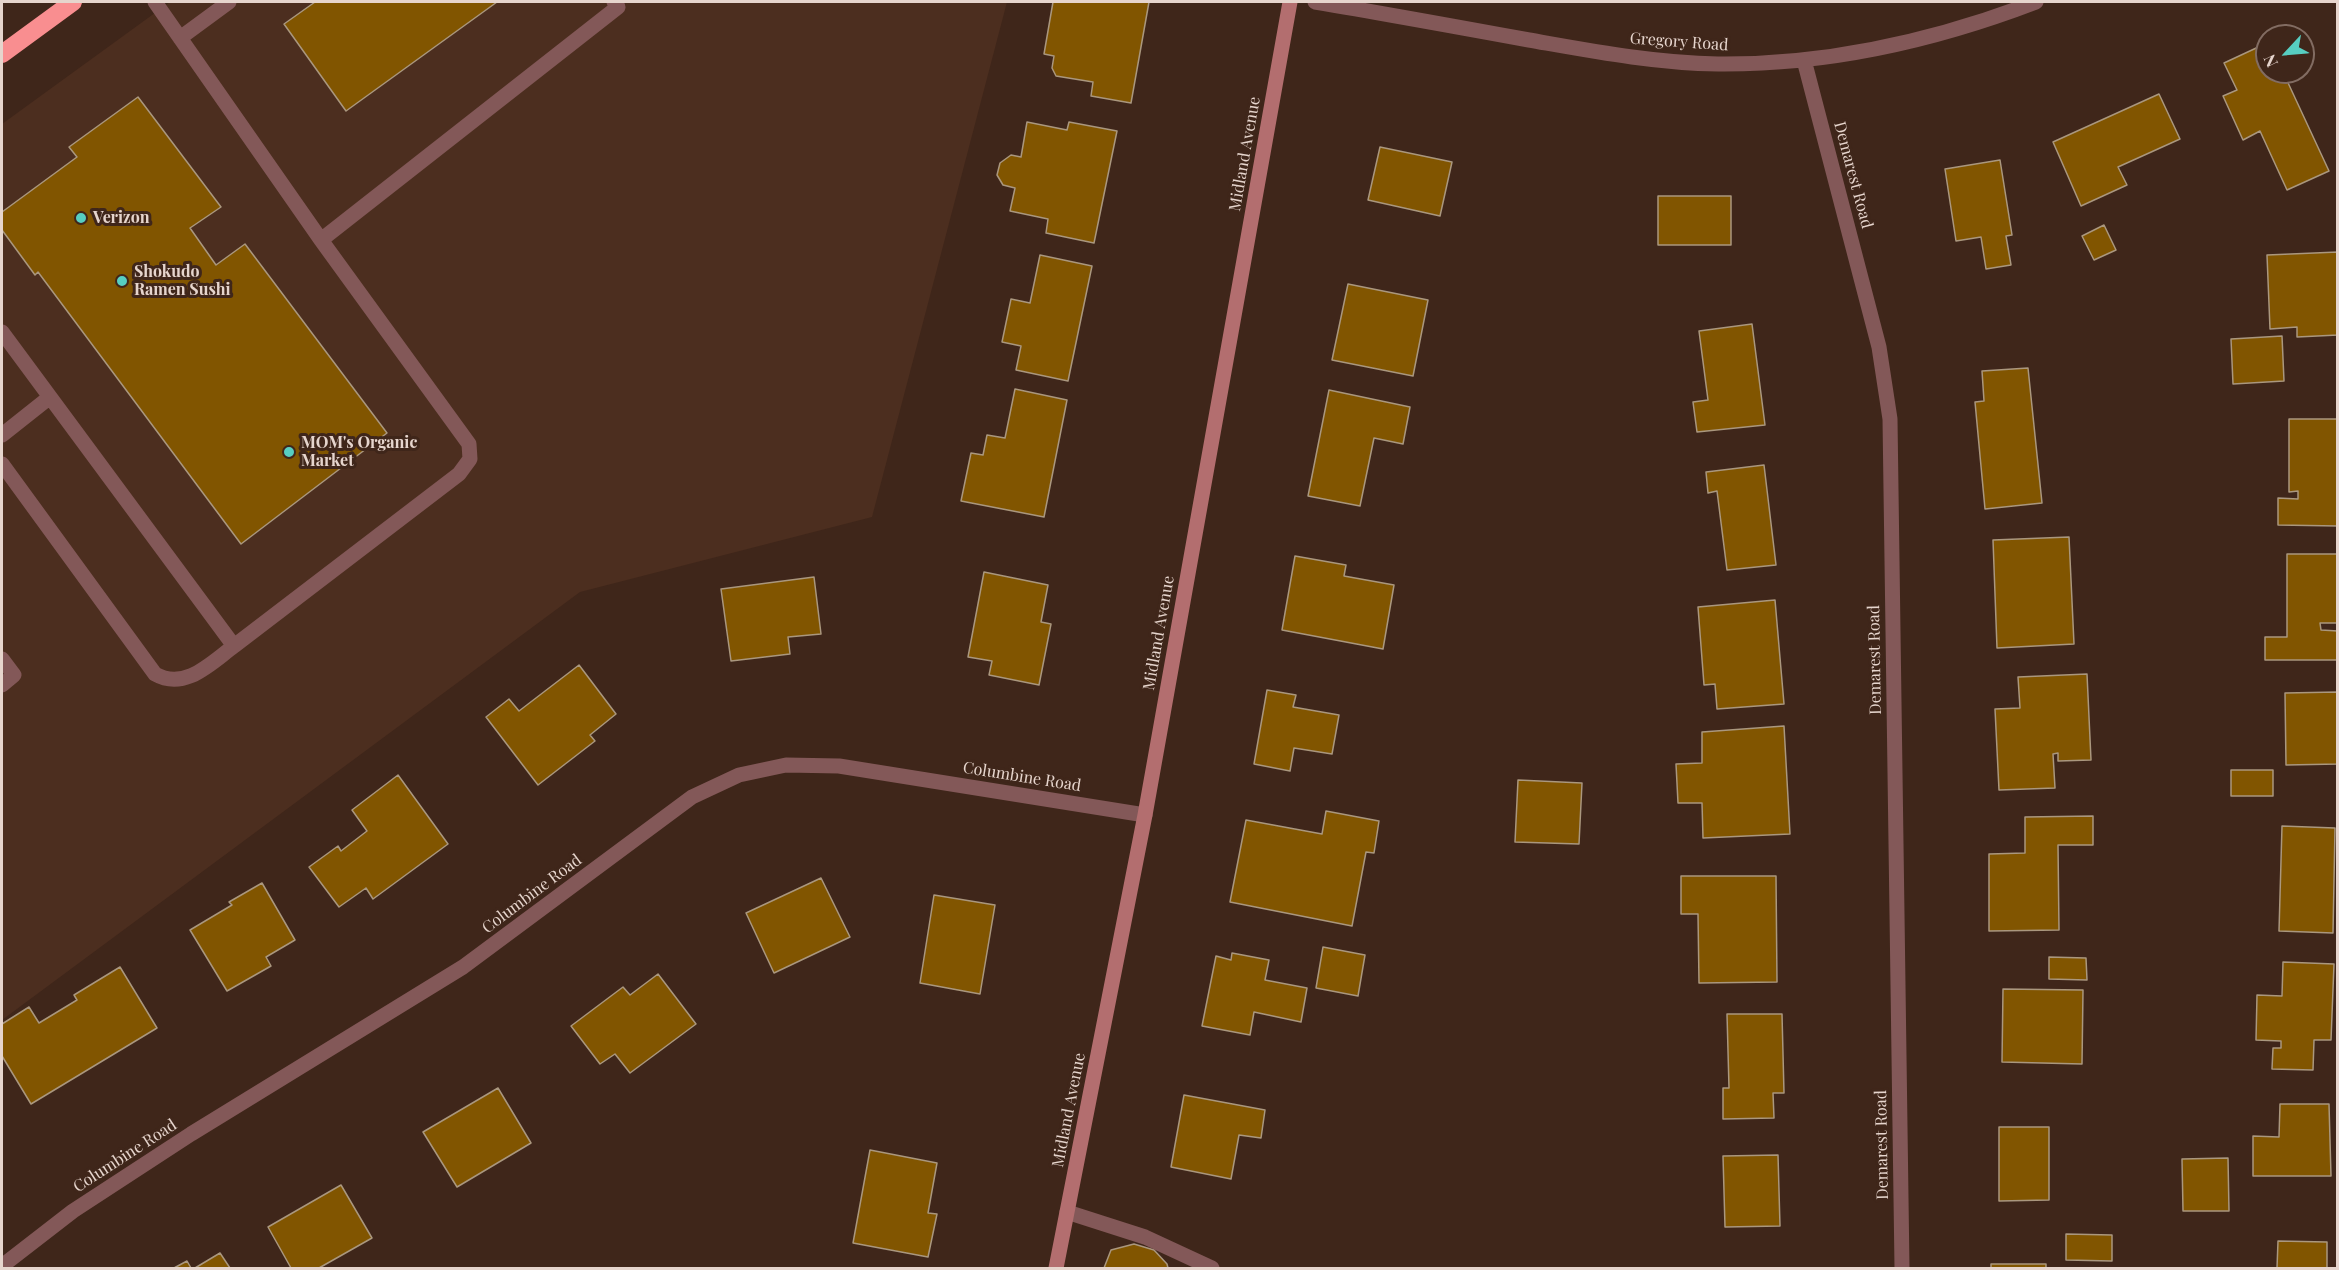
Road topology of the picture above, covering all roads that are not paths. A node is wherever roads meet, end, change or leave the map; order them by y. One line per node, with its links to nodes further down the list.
1 (73, 2): 9 (highway)
2 (155, 2): 8 (street)
3 (229, 2): 8 (street)
4 (614, 2): 11 (street)
5 (1290, 2): 19 (street, Midland Avenue)
6 (1315, 2): 10 (street, Gregory Road)
7 (2036, 2): 10 (street, Gregory Road)
8 (180, 38): 11 (street)
9 (2, 54)
10 (1804, 60): 24 (street, Demarest Road)
11 (321, 240): 16 (street)
12 (2, 332): 13 (street)
13 (50, 397): 14 (street); 16 (street)
14 (2, 435)
15 (2, 464): 16 (street)
16 (234, 646)
17 (2, 659): 18 (street)
18 (2, 685)
19 (1145, 815): 20 (street, Midland Avenue); 21 (street, Columbine Road)
20 (1067, 1212): 22 (street, Midland Avenue); 23 (street)
21 (2, 1266)
22 (1056, 1269)
23 (1212, 1269)
24 (1902, 1269)

